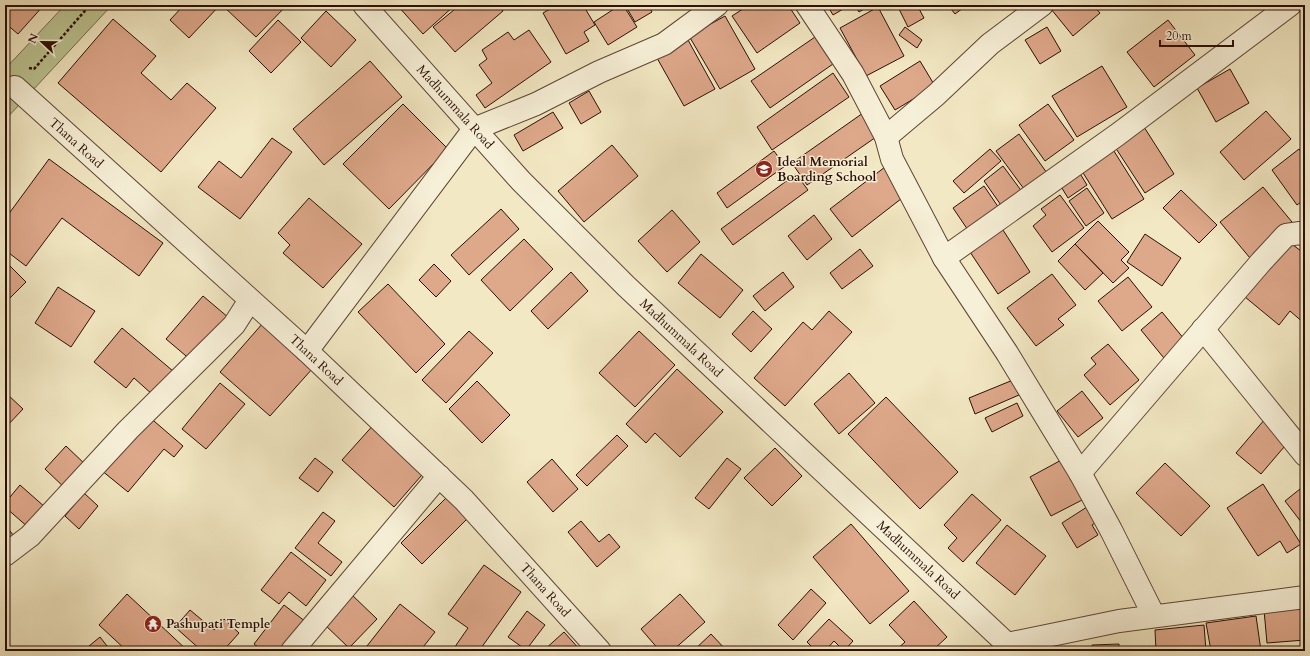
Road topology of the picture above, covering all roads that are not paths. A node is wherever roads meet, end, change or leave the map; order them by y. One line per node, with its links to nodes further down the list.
1 (364, 5): 7 (street, Madhummala Road)
2 (716, 5): 7 (street)
3 (807, 5): 8 (street)
4 (1042, 5): 8 (street)
5 (1290, 5): 10 (street)
6 (15, 87): 11 (street, Thana Road)
7 (474, 129): 13 (street); 20 (street, Madhummala Road)
8 (886, 137): 10 (street)
9 (1305, 235): 12 (street)
10 (944, 258): 15 (street)
11 (250, 300): 13 (street, Thana Road); 17 (street)
12 (1203, 329): 14 (street); 15 (street)
13 (307, 351): 16 (street, Thana Road)
14 (1302, 443)
15 (1080, 473): 19 (street)
16 (439, 476): 21 (street); 22 (street, Thana Road)
17 (5, 555)
18 (1305, 597): 19 (street)
19 (1154, 616): 20 (street)
20 (1012, 649)
21 (292, 651)
22 (600, 651)

